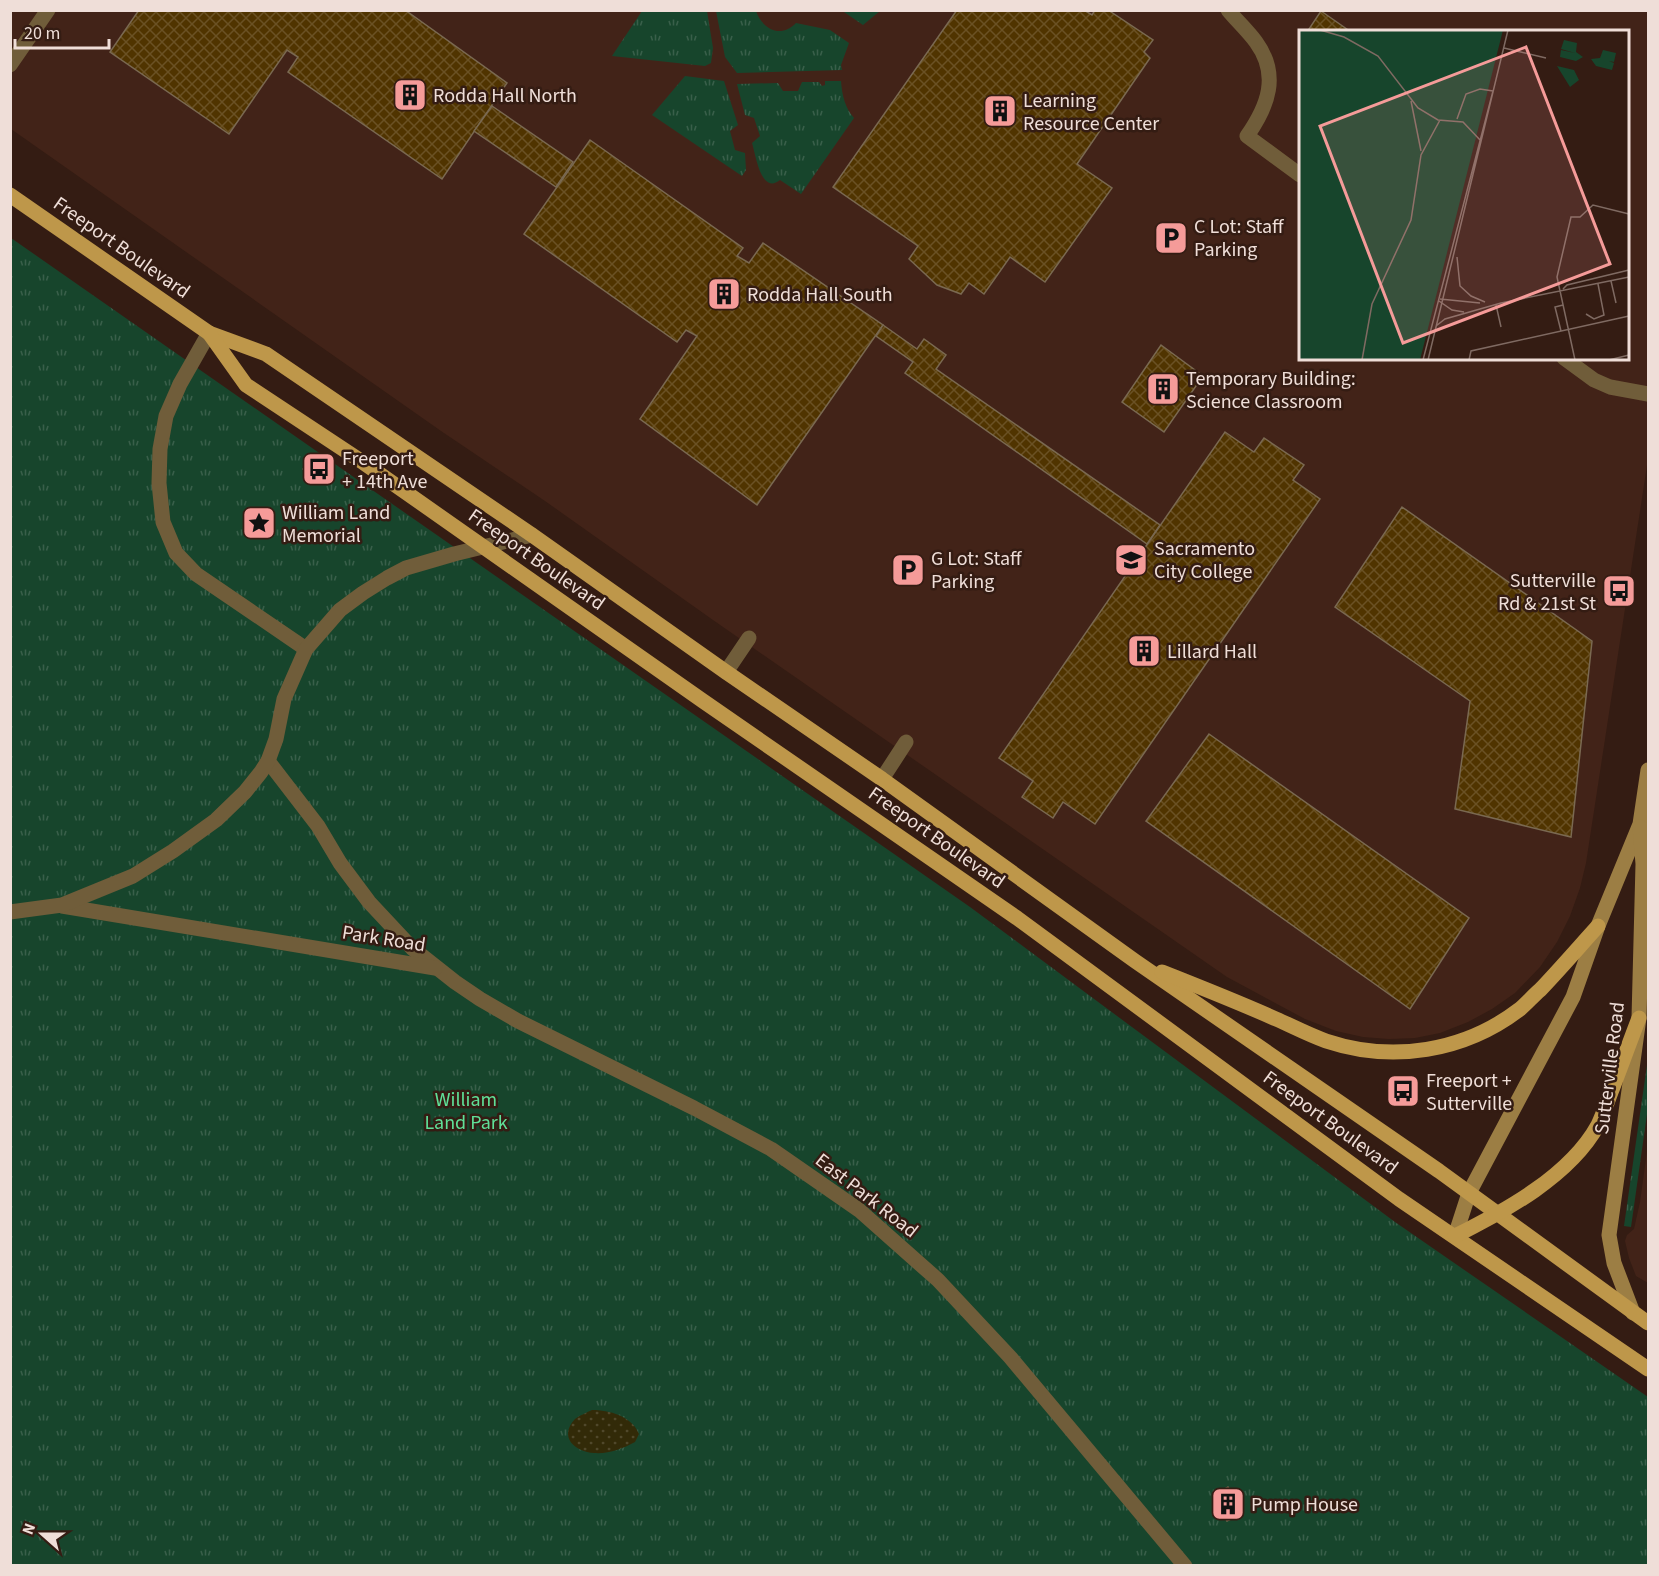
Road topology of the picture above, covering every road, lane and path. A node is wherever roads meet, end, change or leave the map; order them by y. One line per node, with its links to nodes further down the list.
1 (48, 10): 3 (street)
2 (1228, 10): 4 (street)
3 (10, 65)
4 (1299, 174)
5 (10, 195): 6 (main road, Freeport Boulevard)
6 (210, 333): 9 (main road, Freeport Boulevard); 10 (main road, Freeport Boulevard); 12 (street)
7 (1567, 360): 8 (street)
8 (1648, 394)
9 (532, 536): 10 (street, Park Road); 13 (main road, Freeport Boulevard)
10 (483, 547): 12 (street, Park Road); 29 (main road, Freeport Boulevard)
11 (749, 638): 13 (street)
12 (306, 649): 15 (street, Park Road)
13 (726, 672): 17 (main road, Freeport Boulevard)
14 (906, 742): 17 (street)
15 (268, 760): 20 (street, Park Road); 25 (street, Park Road)
16 (1648, 770): 18 (main road, Sutterville Road)
17 (882, 778): 24 (main road, Freeport Boulevard)
18 (1640, 824): 19 (main road, Sutterville Road); 23 (main road, Sutterville Road)
19 (1646, 865): 22 (main road, Sutterville Road)
20 (62, 906): 21 (street, Park Road); 25 (street, Park Road)
21 (10, 912)
22 (1645, 921): 26 (main road, Sutterville Road)
23 (1598, 926): 24 (main road); 27 (main road, Sutterville Road)
24 (1135, 961): 27 (main road, Freeport Boulevard)
25 (435, 968): 33 (street, East Park Road)
26 (1639, 1018): 28 (main road); 30 (main road, Sutterville Road)
27 (1469, 1193): 28 (main road, Freeport Boulevard); 29 (main road, Sutterville Road)
28 (1497, 1215): 29 (main road); 30 (main road, Freeport Boulevard)
29 (1455, 1236): 32 (main road, Freeport Boulevard)
30 (1633, 1313): 31 (main road, Freeport Boulevard)
31 (1648, 1323)
32 (1648, 1369)
33 (1185, 1566)

